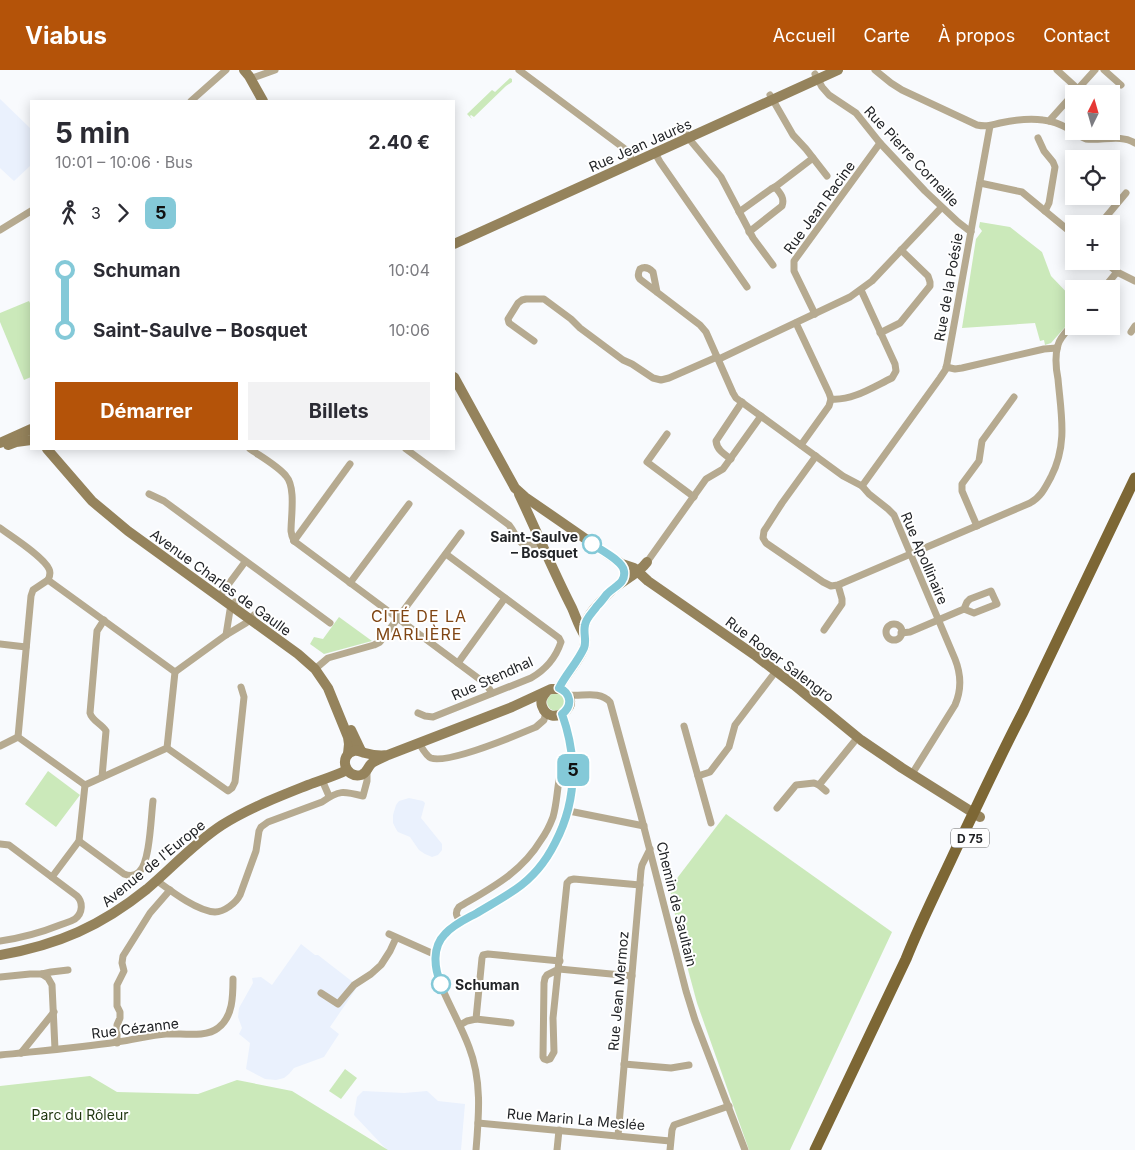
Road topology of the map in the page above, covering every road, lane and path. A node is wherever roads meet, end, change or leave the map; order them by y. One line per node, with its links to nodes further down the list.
1 (226, 70): 16 (street)
2 (244, 70): 11 (street)
3 (275, 70): 11 (street)
4 (519, 70): 27 (street)
5 (838, 70): 10 (street, Rue Jean Jaurès)
6 (875, 70): 20 (street)
7 (1057, 70): 12 (street)
8 (1095, 70): 13 (street)
9 (1104, 70): 14 (street)
10 (819, 74): 15 (street, Rue Jean Jaurès); 24 (street, Rue Pierre Corneille)
11 (250, 79): 17 (street)
12 (1074, 85)
13 (1082, 85)
14 (1120, 85)
15 (771, 97): 21 (street, Rue Jean Jaurès); 26 (street)
16 (192, 100)
17 (262, 100)
18 (1065, 103): 19 (street)
19 (1049, 121): 20 (street); 23 (street)
20 (990, 126): 29 (street, Rue de la Poésie)
21 (688, 135): 25 (street, Rue Jean Jaurès); 27 (street, Rue Jean Jaurès); 35 (street)
22 (1038, 138): 34 (street)
23 (1135, 143)
24 (880, 144): 32 (street, Rue Pierre Corneille); 52 (street, Rue Jean Racine)
25 (655, 153): 27 (street, Rue Jean Jaurès); 49 (street)
26 (813, 158): 28 (street); 30 (street)
27 (632, 160): 41 (street, Rue Jean Jaurès); 42 (street, Rue Jean Jaurès)
28 (827, 176)
29 (980, 183): 34 (street); 40 (street, Rue de la Poésie)
30 (775, 187): 35 (street); 39 (street)
31 (1126, 193): 36 (street)
32 (941, 208): 40 (street, Rue Pierre Corneille); 43 (street)
33 (30, 211): 38 (street)
34 (1045, 211): 37 (street)
35 (739, 212): 39 (street)
36 (1108, 215)
37 (1065, 228)
38 (0, 230)
39 (749, 232): 44 (street)
40 (971, 232): 59 (street, Rue de la Poésie)
41 (455, 238)
42 (455, 244)
43 (901, 250): 50 (street); 54 (street)
44 (773, 265)
45 (1115, 270): 46 (street)
46 (1117, 272): 47 (street); 48 (street)
47 (1110, 280)
48 (1134, 280)
49 (747, 287)
50 (860, 290): 52 (street); 54 (street)
51 (657, 292): 58 (street, Rue Apollinaire)
52 (815, 314): 53 (street)
53 (796, 323): 58 (street); 62 (street)
54 (880, 333): 62 (street)
55 (1065, 333): 57 (street)
56 (534, 341): 58 (street)
57 (1057, 348): 59 (street); 86 (street)
58 (718, 358): 63 (street, Rue Apollinaire)
59 (946, 367): 79 (street, Rue de la Poésie)
60 (455, 379): 80 (street)
61 (1014, 397): 86 (street)
62 (831, 399): 69 (street)
63 (742, 402): 64 (street, Rue Apollinaire); 76 (street)
64 (761, 416): 69 (street, Rue Apollinaire); 76 (street)
65 (30, 429): 68 (street)
66 (668, 434): 82 (street)
67 (30, 440): 70 (street)
68 (0, 442)
69 (801, 446): 75 (street, Rue Apollinaire)
70 (0, 449)
71 (48, 450): 101 (street, Avenue Charles de Gaulle)
72 (56, 450): 101 (street, Avenue Charles de Gaulle)
73 (251, 450): 89 (street)
74 (407, 450): 90 (street)
75 (816, 456): 79 (street, Rue Apollinaire); 100 (street)
76 (731, 459): 82 (street)
77 (350, 464): 89 (street)
78 (1135, 478): 154 (main road, D 75)
79 (862, 486): 92 (street, Rue Apollinaire)
80 (516, 488): 84 (street); 85 (street)
81 (149, 494): 93 (street)
82 (694, 497): 94 (street)
83 (409, 504): 98 (street)
84 (537, 506): 85 (street); 95 (street)
85 (528, 513): 90 (street)
86 (977, 526): 92 (street)
87 (0, 528): 97 (street)
88 (461, 533): 91 (street)
89 (294, 541): 98 (street)
90 (540, 543): 105 (street)
91 (446, 554): 102 (street); 107 (street)
92 (911, 554): 100 (street); 110 (street, Rue Apollinaire)
93 (245, 562): 101 (street); 111 (street)
94 (646, 562): 95 (street); 96 (street)
95 (626, 565): 96 (street, Rue Roger Salengro); 99 (street)
96 (638, 571): 99 (street); 120 (street, Rue Roger Salengro)
97 (48, 580): 109 (street); 117 (street)
98 (350, 583): 107 (street)
99 (620, 584): 108 (street)
100 (838, 585): 112 (street)
101 (221, 595): 103 (street, Avenue Charles de Gaulle)
102 (505, 598): 118 (street); 125 (street, Rue Stendhal)
103 (233, 604): 106 (street, Avenue Charles de Gaulle); 114 (street)
104 (964, 609): 110 (street)
105 (576, 617): 108 (street); 115 (street)
106 (252, 618): 114 (street); 119 (street, Avenue Charles de Gaulle)
107 (398, 618): 118 (street); 119 (street)
108 (587, 619): 115 (street)
109 (104, 620): 121 (street); 145 (street)
110 (938, 620): 113 (street); 143 (street, Rue Apollinaire)
111 (330, 623)
112 (824, 630)
113 (902, 633)
114 (226, 634): 121 (street)
115 (585, 636): 123 (street)
116 (0, 644): 117 (street)
117 (26, 647): 132 (street)
118 (458, 663): 125 (street)
119 (317, 667): 137 (street, Avenue Charles de Gaulle); 138 (street, Avenue Charles de Gaulle)
120 (776, 671): 133 (street, Rue Roger Salengro); 144 (street)
121 (175, 672): 136 (street)
122 (241, 687): 136 (street)
123 (559, 688): 124 (street); 126 (street)
124 (546, 691): 127 (street); 128 (street)
125 (492, 693): 129 (street, Rue Stendhal)
126 (568, 695): 130 (street); 156 (street, Chemin de Saultain)
127 (512, 707): 128 (street); 134 (street)
128 (545, 710): 130 (street); 134 (street)
129 (418, 713)
130 (562, 714): 142 (street)
131 (684, 726): 144 (street)
132 (18, 737): 135 (street); 147 (street)
133 (858, 737): 143 (street, Rue Roger Salengro); 148 (street)
134 (419, 743): 139 (street)
135 (0, 746)
136 (167, 748): 145 (street)
137 (363, 752): 138 (street); 139 (street); 140 (street)
138 (348, 754): 141 (street)
139 (388, 755): 140 (street)
140 (368, 769): 141 (street); 150 (street)
141 (347, 770): 146 (street, Avenue de l'Europe)
142 (573, 770): 153 (street); 160 (street)
143 (912, 774): 154 (street, Rue Roger Salengro)
144 (698, 776): 155 (street)
145 (102, 777): 147 (street)
146 (322, 780): 150 (street); 163 (street, Avenue de l'Europe)
147 (85, 785): 157 (street)
148 (818, 785): 149 (street); 152 (street)
149 (826, 791)
150 (329, 796): 165 (street)
151 (153, 801): 157 (street)
152 (777, 808)
153 (569, 811): 156 (street); 161 (street)
154 (976, 815): 197 (main road, D 75)
155 (711, 823)
156 (644, 826): 159 (street, Chemin de Saultain)
157 (79, 841): 162 (street)
158 (0, 844): 162 (street)
159 (650, 849): 164 (street, Rue Jean Mermoz); 188 (street, Chemin de Saultain)
160 (530, 857): 161 (street); 166 (street)
161 (540, 866): 166 (street)
162 (52, 877): 167 (street)
163 (156, 880): 165 (street); 168 (street, Avenue de l'Europe)
164 (640, 885): 170 (street); 174 (street, Rue Jean Mermoz)
165 (170, 890): 182 (street)
166 (460, 922): 169 (street)
167 (0, 941)
168 (0, 955)
169 (436, 955): 177 (street); 181 (street)
170 (560, 961): 171 (street); 179 (street)
171 (559, 969): 171 (street); 174 (street)
172 (68, 970): 173 (street)
173 (42, 974): 175 (street); 178 (street)
174 (632, 976): 186 (street, Rue Jean Mermoz)
175 (0, 977)
176 (233, 979): 182 (street, Rue Cézanne)
177 (321, 993)
178 (54, 1012): 183 (street); 184 (street)
179 (476, 1019): 180 (street); 181 (street)
180 (511, 1023)
181 (460, 1025): 189 (street)
182 (117, 1042): 183 (street, Rue Cézanne)
183 (55, 1049): 184 (street, Rue Cézanne)
184 (21, 1053): 185 (street, Rue Cézanne)
185 (0, 1055)
186 (624, 1064): 187 (street); 191 (street, Rue Jean Mermoz)
187 (689, 1065)
188 (728, 1106): 192 (street); 196 (street, Chemin de Saultain)
189 (478, 1123): 190 (street, Rue Marin La Meslée); 193 (street)
190 (559, 1130): 191 (street, Rue Marin La Meslée); 194 (street)
191 (618, 1136): 192 (street, Rue Marin La Meslée)
192 (670, 1141): 195 (street)
193 (476, 1150)
194 (557, 1150)
195 (670, 1150)
196 (744, 1150)
197 (815, 1150)

